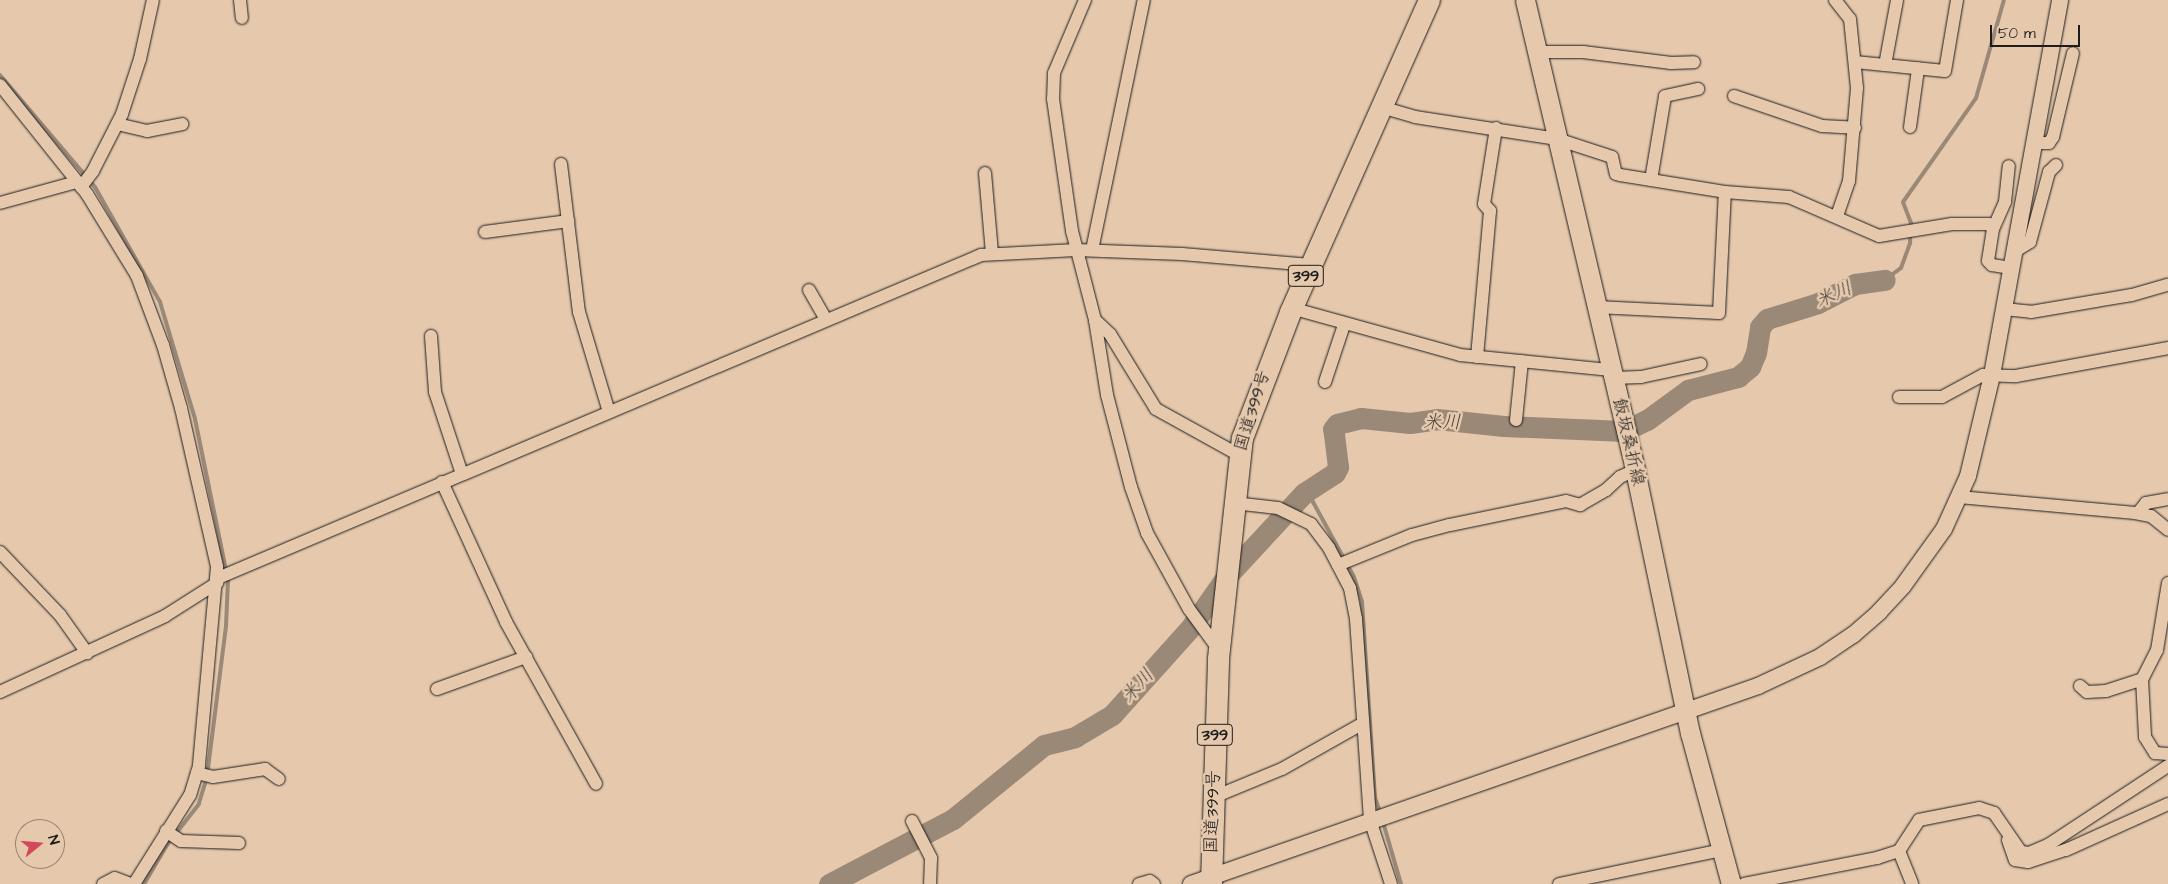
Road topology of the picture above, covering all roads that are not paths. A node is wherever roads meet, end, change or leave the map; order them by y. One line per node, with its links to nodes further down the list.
1 (153, 0): 22 (street)
2 (240, 0): 11 (street)
3 (1085, 0): 41 (street)
4 (1144, 0): 42 (street)
5 (1429, 0): 21 (highway, 国道399号 / 399)
6 (1525, 0): 12 (main road, 飯坂桑折線)
7 (1835, 0): 15 (street)
8 (1897, 0): 16 (street)
9 (1957, 0): 17 (street)
10 (2060, 0): 28 (street)
11 (242, 18)
12 (1538, 52): 14 (street); 27 (main road, 飯坂桑折線)
13 (2073, 54): 28 (street)
14 (1694, 62)
15 (1855, 62): 16 (street); 26 (street)
16 (1885, 65): 17 (street)
17 (1918, 68): 24 (street)
18 (0, 85): 34 (street)
19 (1698, 89): 33 (street)
20 (1734, 96): 26 (street)
21 (1381, 107): 25 (street); 45 (highway, 国道399号 / 399)
22 (117, 124): 23 (street); 34 (street)
23 (182, 124)
24 (1910, 127)
25 (1496, 128): 27 (street); 56 (street)
26 (1856, 128): 37 (street)
27 (1557, 139): 33 (street); 48 (main road, 飯坂桑折線)
28 (2034, 143): 44 (street)
29 (561, 164): 38 (street)
30 (2056, 165): 44 (street)
31 (2009, 166): 39 (street)
32 (986, 173): 43 (street)
33 (1652, 180): 35 (street)
34 (80, 184): 36 (street); 76 (street)
35 (1725, 192): 37 (street); 48 (street)
36 (0, 202)
37 (1837, 216): 39 (street)
38 (568, 221): 40 (street); 63 (street)
39 (1993, 229): 44 (street)
40 (485, 232)
41 (1076, 250): 42 (street); 43 (street); 52 (street)
42 (1092, 250): 45 (street)
43 (992, 253): 51 (street)
44 (2012, 260): 50 (street)
45 (1311, 265): 49 (highway, 国道399号 / 399)
46 (2168, 285): 50 (street)
47 (809, 290): 51 (street)
48 (1596, 307): 59 (main road, 飯坂桑折線)
49 (1291, 308): 53 (street); 65 (highway, 国道399号 / 399)
50 (2004, 309): 60 (street)
51 (826, 320): 63 (street)
52 (1095, 320): 65 (street); 78 (street)
53 (1344, 325): 56 (street); 61 (street)
54 (431, 336): 67 (street)
55 (2168, 348): 60 (street)
56 (1477, 357): 57 (street)
57 (1522, 361): 59 (street); 64 (street)
58 (1701, 364): 59 (street)
59 (1612, 374): 66 (main road, 飯坂桑折線)
60 (1992, 375): 62 (street); 69 (street)
61 (1325, 382)
62 (1899, 397)
63 (609, 412): 67 (street)
64 (1516, 420)
65 (1239, 455): 71 (highway, 国道399号 / 399)
66 (1636, 470): 75 (street); 85 (main road, 飯坂桑折線)
67 (462, 474): 68 (street)
68 (442, 482): 76 (street); 80 (street)
69 (1959, 497): 72 (street); 85 (street)
70 (2168, 499): 72 (street)
71 (1234, 503): 75 (street); 78 (highway, 国道399号 / 399)
72 (2138, 513): 73 (street)
73 (2168, 530)
74 (0, 552): 79 (street)
75 (1343, 563): 86 (street)
76 (222, 577): 79 (street); 89 (street)
77 (2168, 583): 81 (street)
78 (1219, 650): 92 (highway, 国道399号 / 399)
79 (87, 652): 84 (street)
80 (526, 657): 83 (street); 91 (street)
81 (2142, 679): 82 (street); 87 (street)
82 (2080, 686)
83 (438, 689)
84 (0, 692)
85 (1685, 710): 94 (street); 99 (main road, 飯坂桑折線)
86 (1362, 724): 92 (street); 94 (street)
87 (2168, 754)
88 (2168, 766): 96 (street)
89 (203, 774): 90 (street); 97 (street)
90 (279, 779)
91 (596, 784)
92 (1214, 797): 101 (highway, 国道399号 / 399)
93 (2168, 804): 96 (street)
94 (1372, 819): 101 (street); 108 (street)
95 (918, 831): 104 (street)
96 (2008, 832): 100 (street)
97 (170, 835): 98 (street); 103 (street)
98 (239, 844)
99 (1722, 850): 109 (street); 110 (main road, 飯坂桑折線)
100 (1900, 850): 111 (street); 112 (street)
101 (1211, 881): 107 (street)
102 (103, 884): 103 (street)
103 (132, 884)
104 (930, 884)
105 (1139, 884): 106 (street)
106 (1154, 884)
107 (1191, 884)
108 (1391, 884)
109 (1559, 884)
110 (1731, 884)
111 (1744, 884)
112 (1912, 884)

